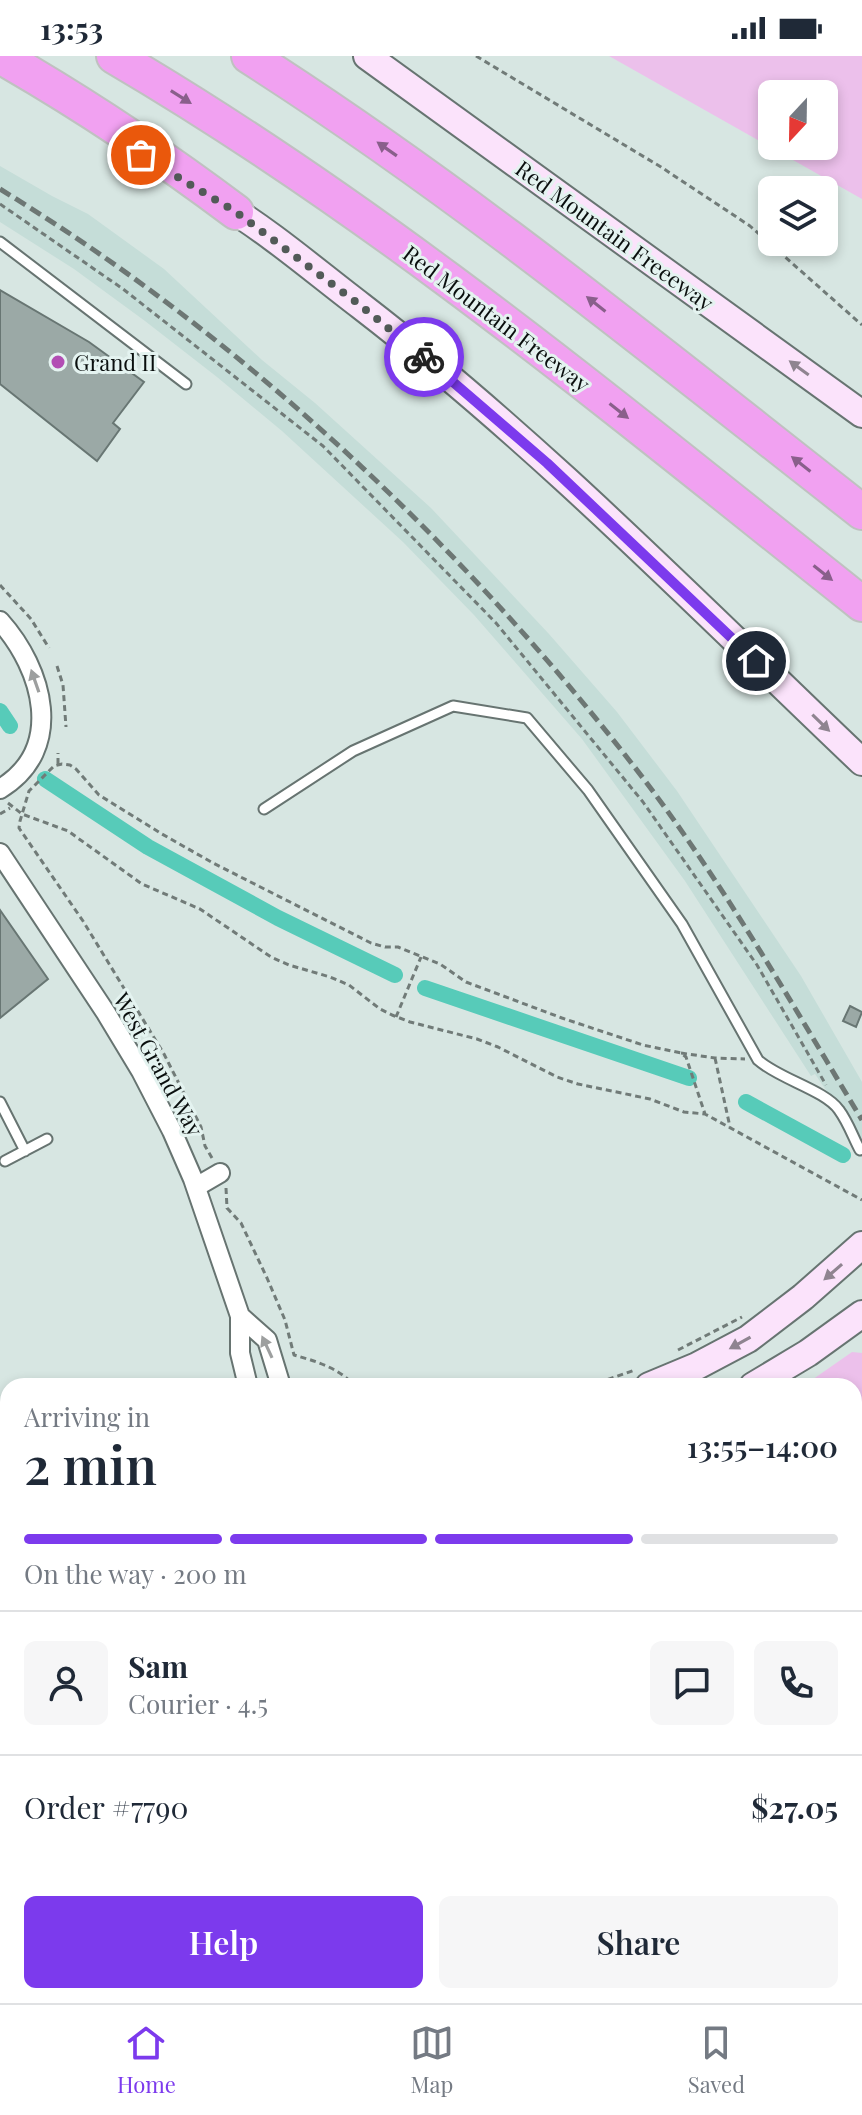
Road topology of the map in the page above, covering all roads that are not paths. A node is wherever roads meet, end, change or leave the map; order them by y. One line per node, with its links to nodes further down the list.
1 (0, 56): 6 (highway)
2 (114, 56): 11 (highway, Red Mountain Freeway, one-way to 11)
3 (249, 56): 10 (highway, one-way to 3)
4 (367, 56): 9 (main road, Red Mountain Freeeway, one-way to 4)
5 (0, 72): 6 (main road)
6 (236, 212): 13 (main road, one-way to 13)
7 (0, 242): 8 (lane)
8 (186, 384)
9 (862, 414)
10 (862, 512)
11 (862, 604)
12 (0, 621): 14 (street, one-way to 12)
13 (862, 762)
14 (3, 795)
15 (264, 809): 19 (lane)
16 (0, 853): 23 (street, West Grand Way)
17 (0, 1102): 20 (lane)
18 (47, 1139): 20 (lane)
19 (860, 1150)
20 (25, 1151): 21 (lane)
21 (5, 1161)
22 (220, 1173): 23 (street)
23 (196, 1187): 26 (street, West Grand Way)
24 (862, 1245): 27 (main road, one-way to 27)
25 (862, 1314): 30 (main road)
26 (240, 1316): 28 (street, West Grand Way); 29 (street, West Grand Way, one-way to 26)
27 (645, 1377)
28 (246, 1378)
29 (279, 1378)
30 (767, 1378)

